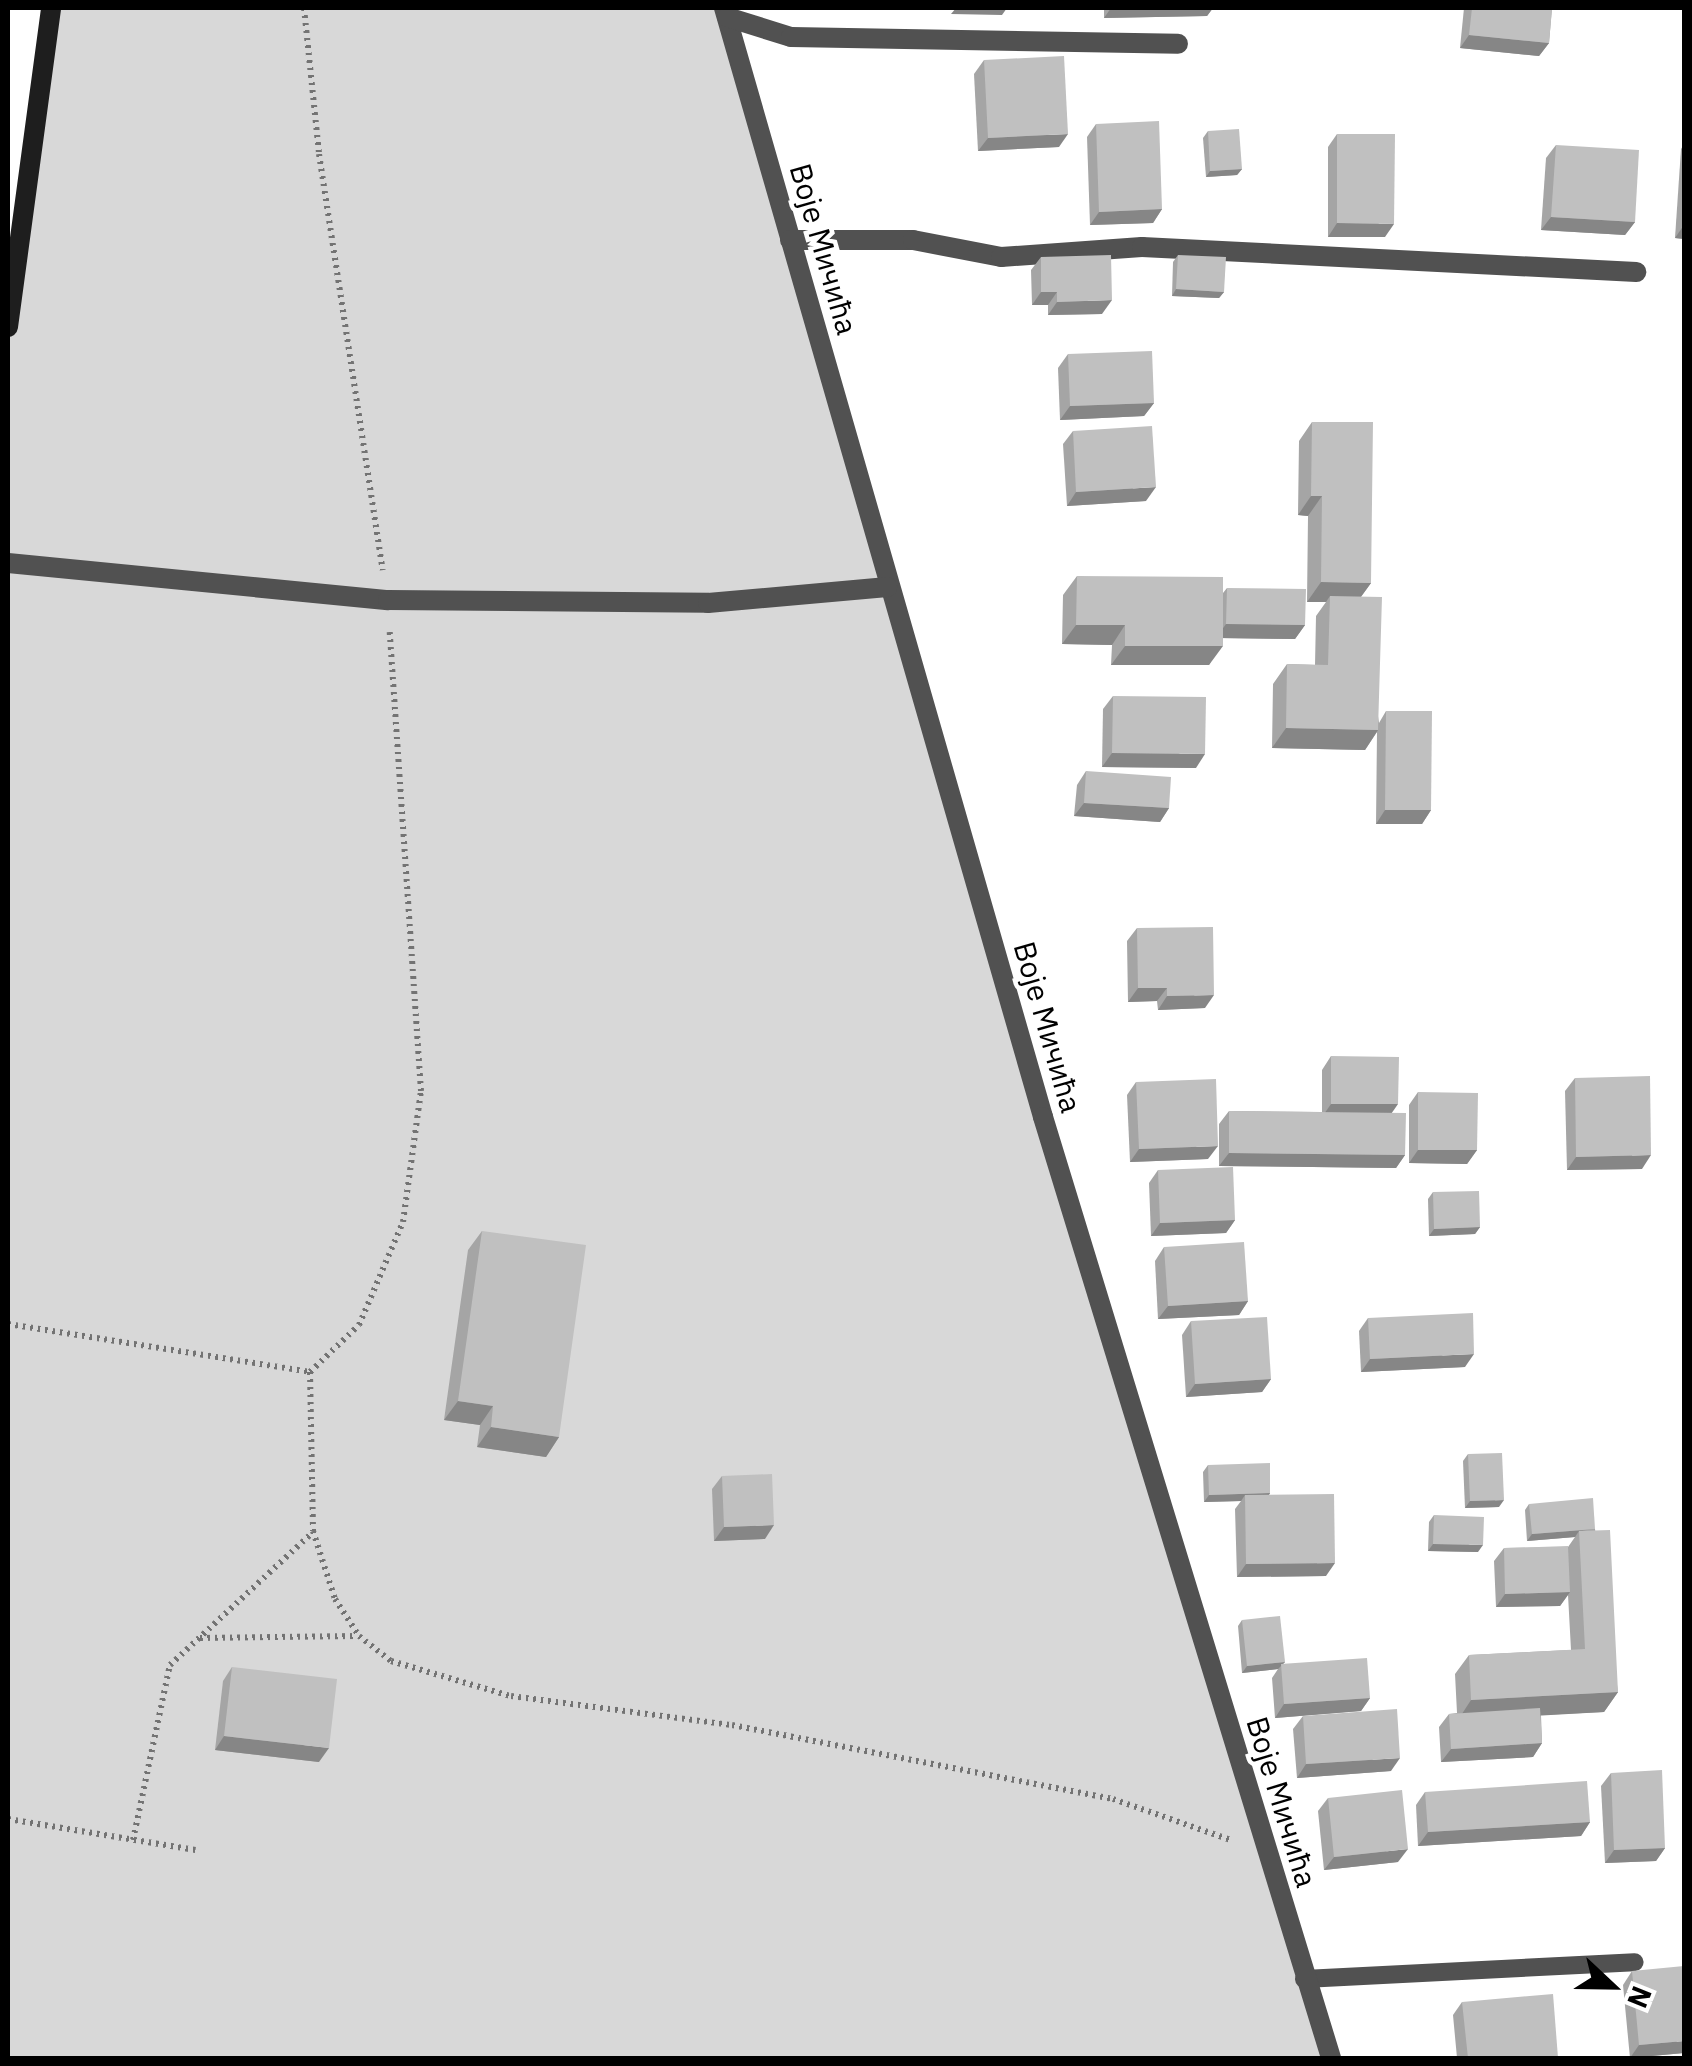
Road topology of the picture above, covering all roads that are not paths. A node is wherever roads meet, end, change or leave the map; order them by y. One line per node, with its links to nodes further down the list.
1 (51, 8): 6 (street)
2 (726, 12): 3 (street); 4 (street, Воје Мичића)
3 (1178, 44)
4 (790, 240): 5 (street); 8 (street, Воје Мичића)
5 (1636, 272)
6 (8, 327)
7 (8, 563): 8 (street)
8 (887, 586): 10 (street, Воје Мичића)
9 (1635, 1962): 10 (lane)
10 (1304, 1979): 11 (street, Воје Мичића)
11 (1331, 2058)

